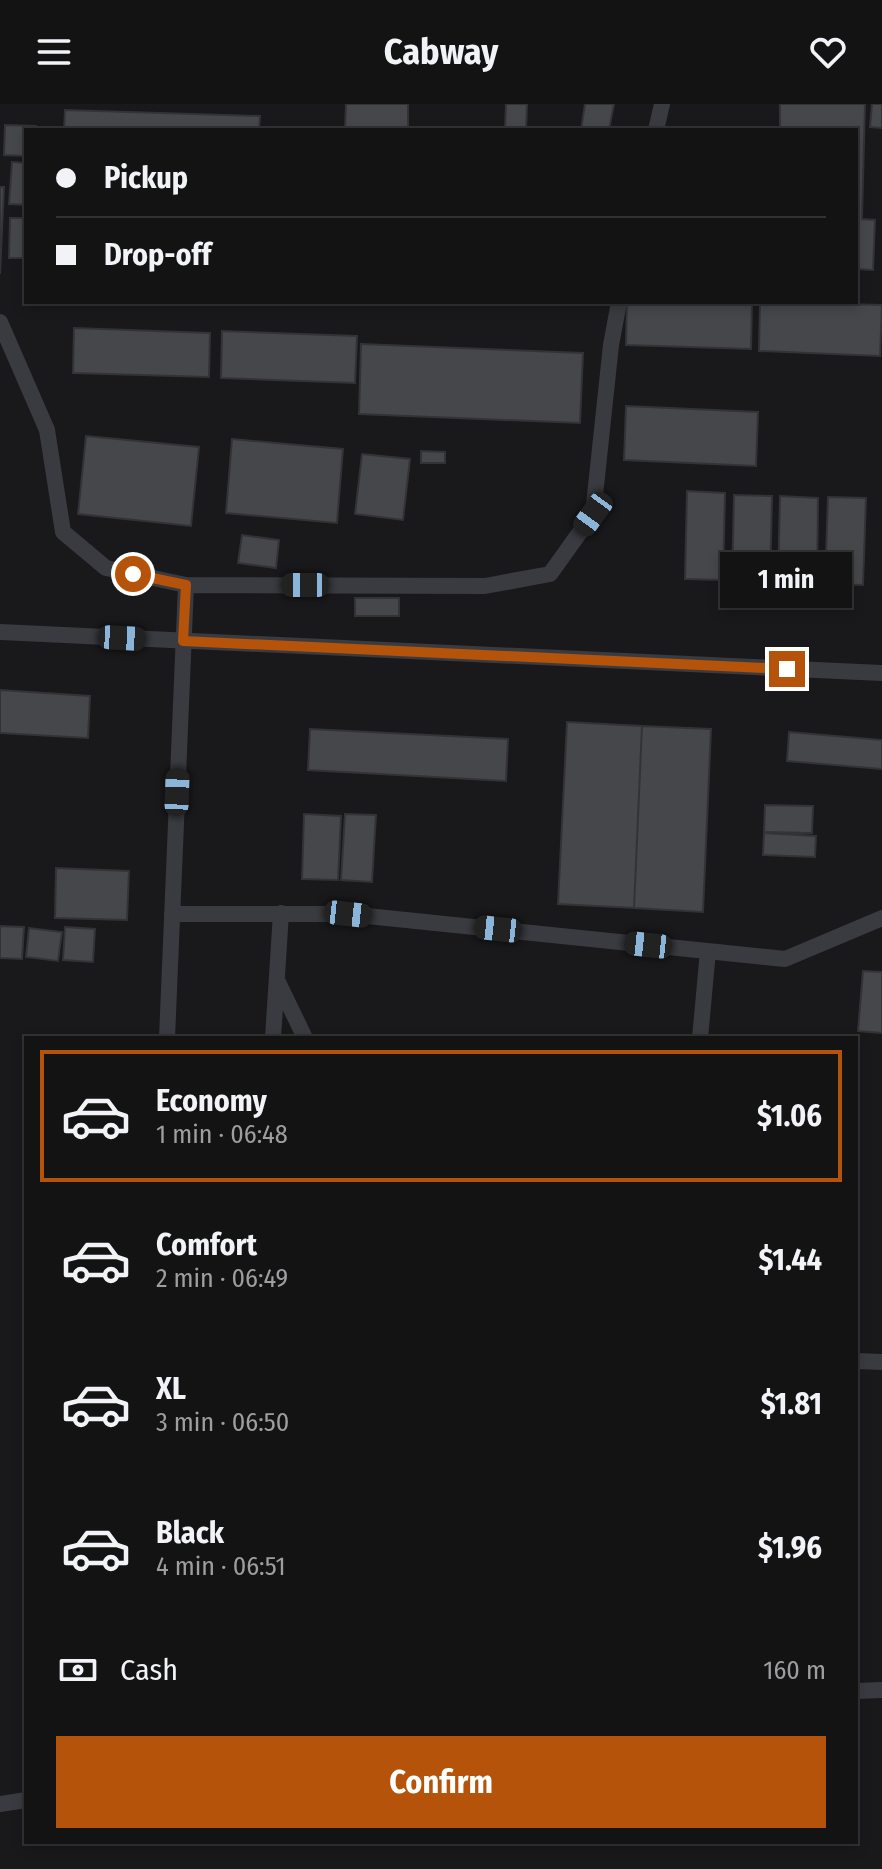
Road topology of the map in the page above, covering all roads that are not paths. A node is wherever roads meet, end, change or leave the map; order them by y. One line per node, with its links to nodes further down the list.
1 (662, 104): 2 (lane)
2 (656, 128)
3 (619, 304): 5 (lane)
4 (0, 322): 5 (lane)
5 (186, 585): 7 (lane)
6 (0, 632): 7 (lane)
7 (183, 641): 8 (lane); 10 (lane)
8 (882, 673)
9 (281, 913): 10 (lane); 12 (lane); 13 (lane)
10 (172, 914): 14 (lane)
11 (882, 918): 12 (lane)
12 (708, 951): 17 (lane)
13 (277, 978): 15 (lane); 16 (lane)
14 (167, 1036)
15 (273, 1036)
16 (304, 1036)
17 (700, 1036)
18 (858, 1361): 19 (lane)
19 (882, 1362)
20 (882, 1690): 21 (lane)
21 (858, 1691)
22 (24, 1800): 23 (lane)
23 (0, 1804)

